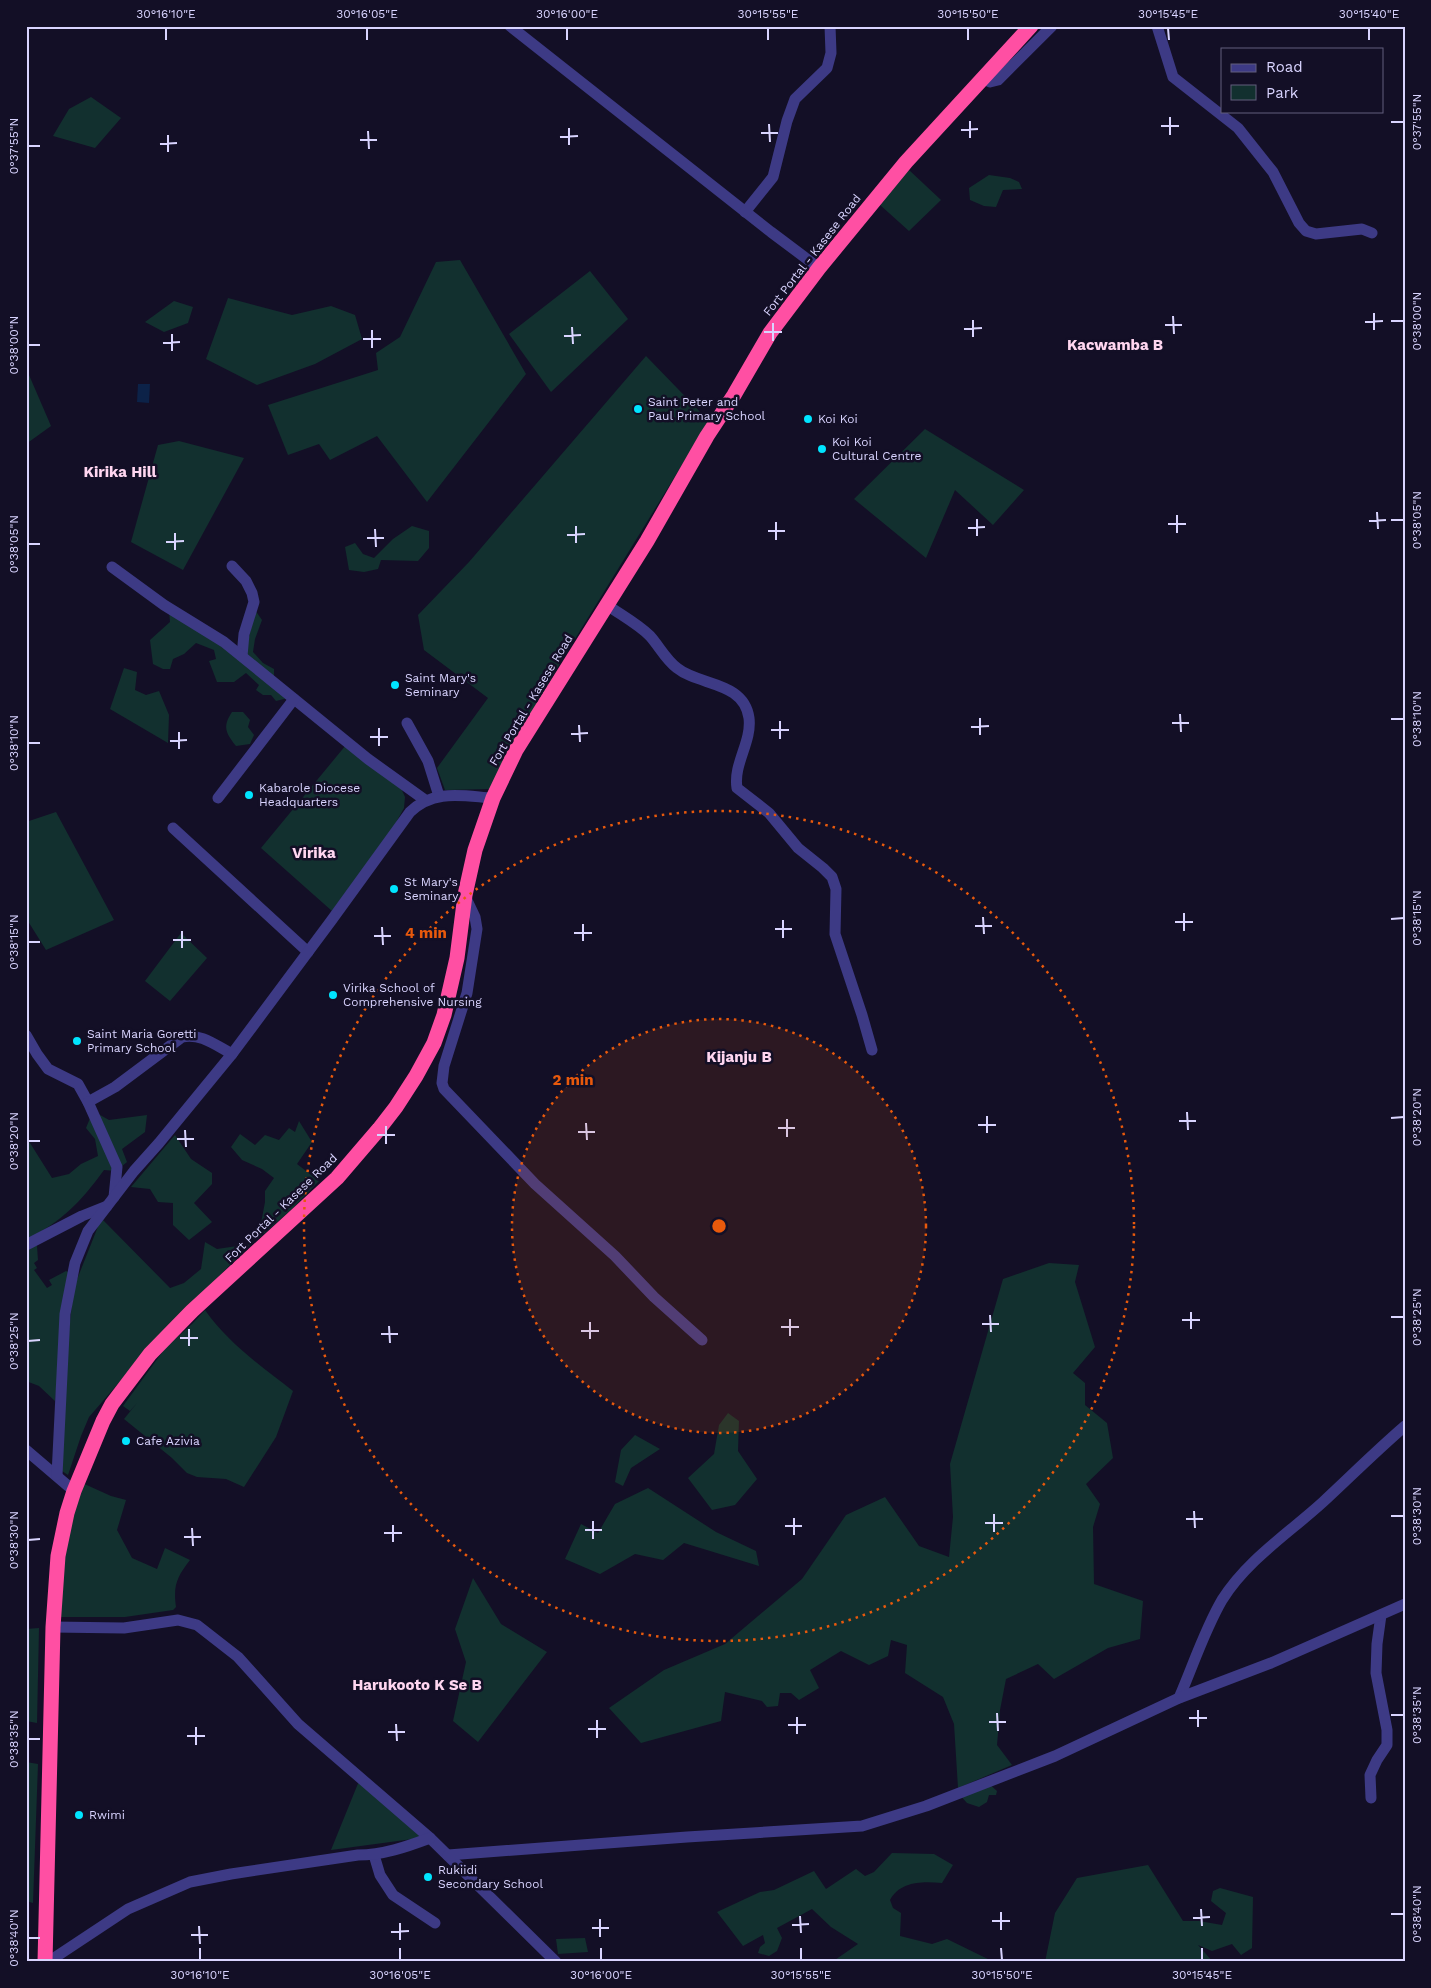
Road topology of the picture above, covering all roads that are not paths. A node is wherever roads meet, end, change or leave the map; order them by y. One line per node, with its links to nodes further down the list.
1 (510, 26): 7 (street)
2 (830, 26): 7 (street)
3 (1031, 26): 6 (highway, Fort Portal - Kasese Road)
4 (1052, 26): 6 (street)
5 (1156, 26): 8 (street)
6 (983, 78): 9 (highway, Fort Portal - Kasese Road)
7 (745, 212): 9 (street)
8 (1372, 233)
9 (819, 268): 12 (highway, Fort Portal - Kasese Road)
10 (232, 566): 13 (street)
11 (112, 567): 13 (street)
12 (607, 604): 18 (highway, Fort Portal - Kasese Road); 24 (street)
13 (242, 656): 14 (street)
14 (294, 700): 17 (street); 19 (street)
15 (407, 723): 16 (street)
16 (439, 796): 18 (street); 19 (street)
17 (218, 798)
18 (493, 798): 21 (highway, Fort Portal - Kasese Road)
19 (425, 800): 22 (street)
20 (173, 828): 22 (street)
21 (465, 895): 31 (street); 35 (highway, Fort Portal - Kasese Road)
22 (308, 952): 25 (street)
23 (26, 1035): 26 (street)
24 (872, 1050)
25 (232, 1054): 26 (street); 28 (street)
26 (88, 1102): 27 (street)
27 (117, 1167): 28 (street); 29 (street)
28 (134, 1171): 29 (street)
29 (110, 1202): 30 (street); 34 (street)
30 (26, 1245)
31 (702, 1340)
32 (1405, 1426): 39 (street)
33 (26, 1450): 34 (street)
34 (57, 1475): 35 (street)
35 (74, 1491): 38 (highway, Fort Portal - Kasese Road)
36 (1405, 1604): 37 (street)
37 (1381, 1615): 39 (street); 40 (street)
38 (53, 1627): 41 (street); 45 (highway, Fort Portal - Kasese Road)
39 (1179, 1698): 43 (street)
40 (1371, 1798)
41 (430, 1838): 42 (street); 43 (street)
42 (374, 1855): 44 (street); 45 (street)
43 (448, 1855): 46 (street)
44 (436, 1923)
45 (46, 1962)
46 (556, 1962)

